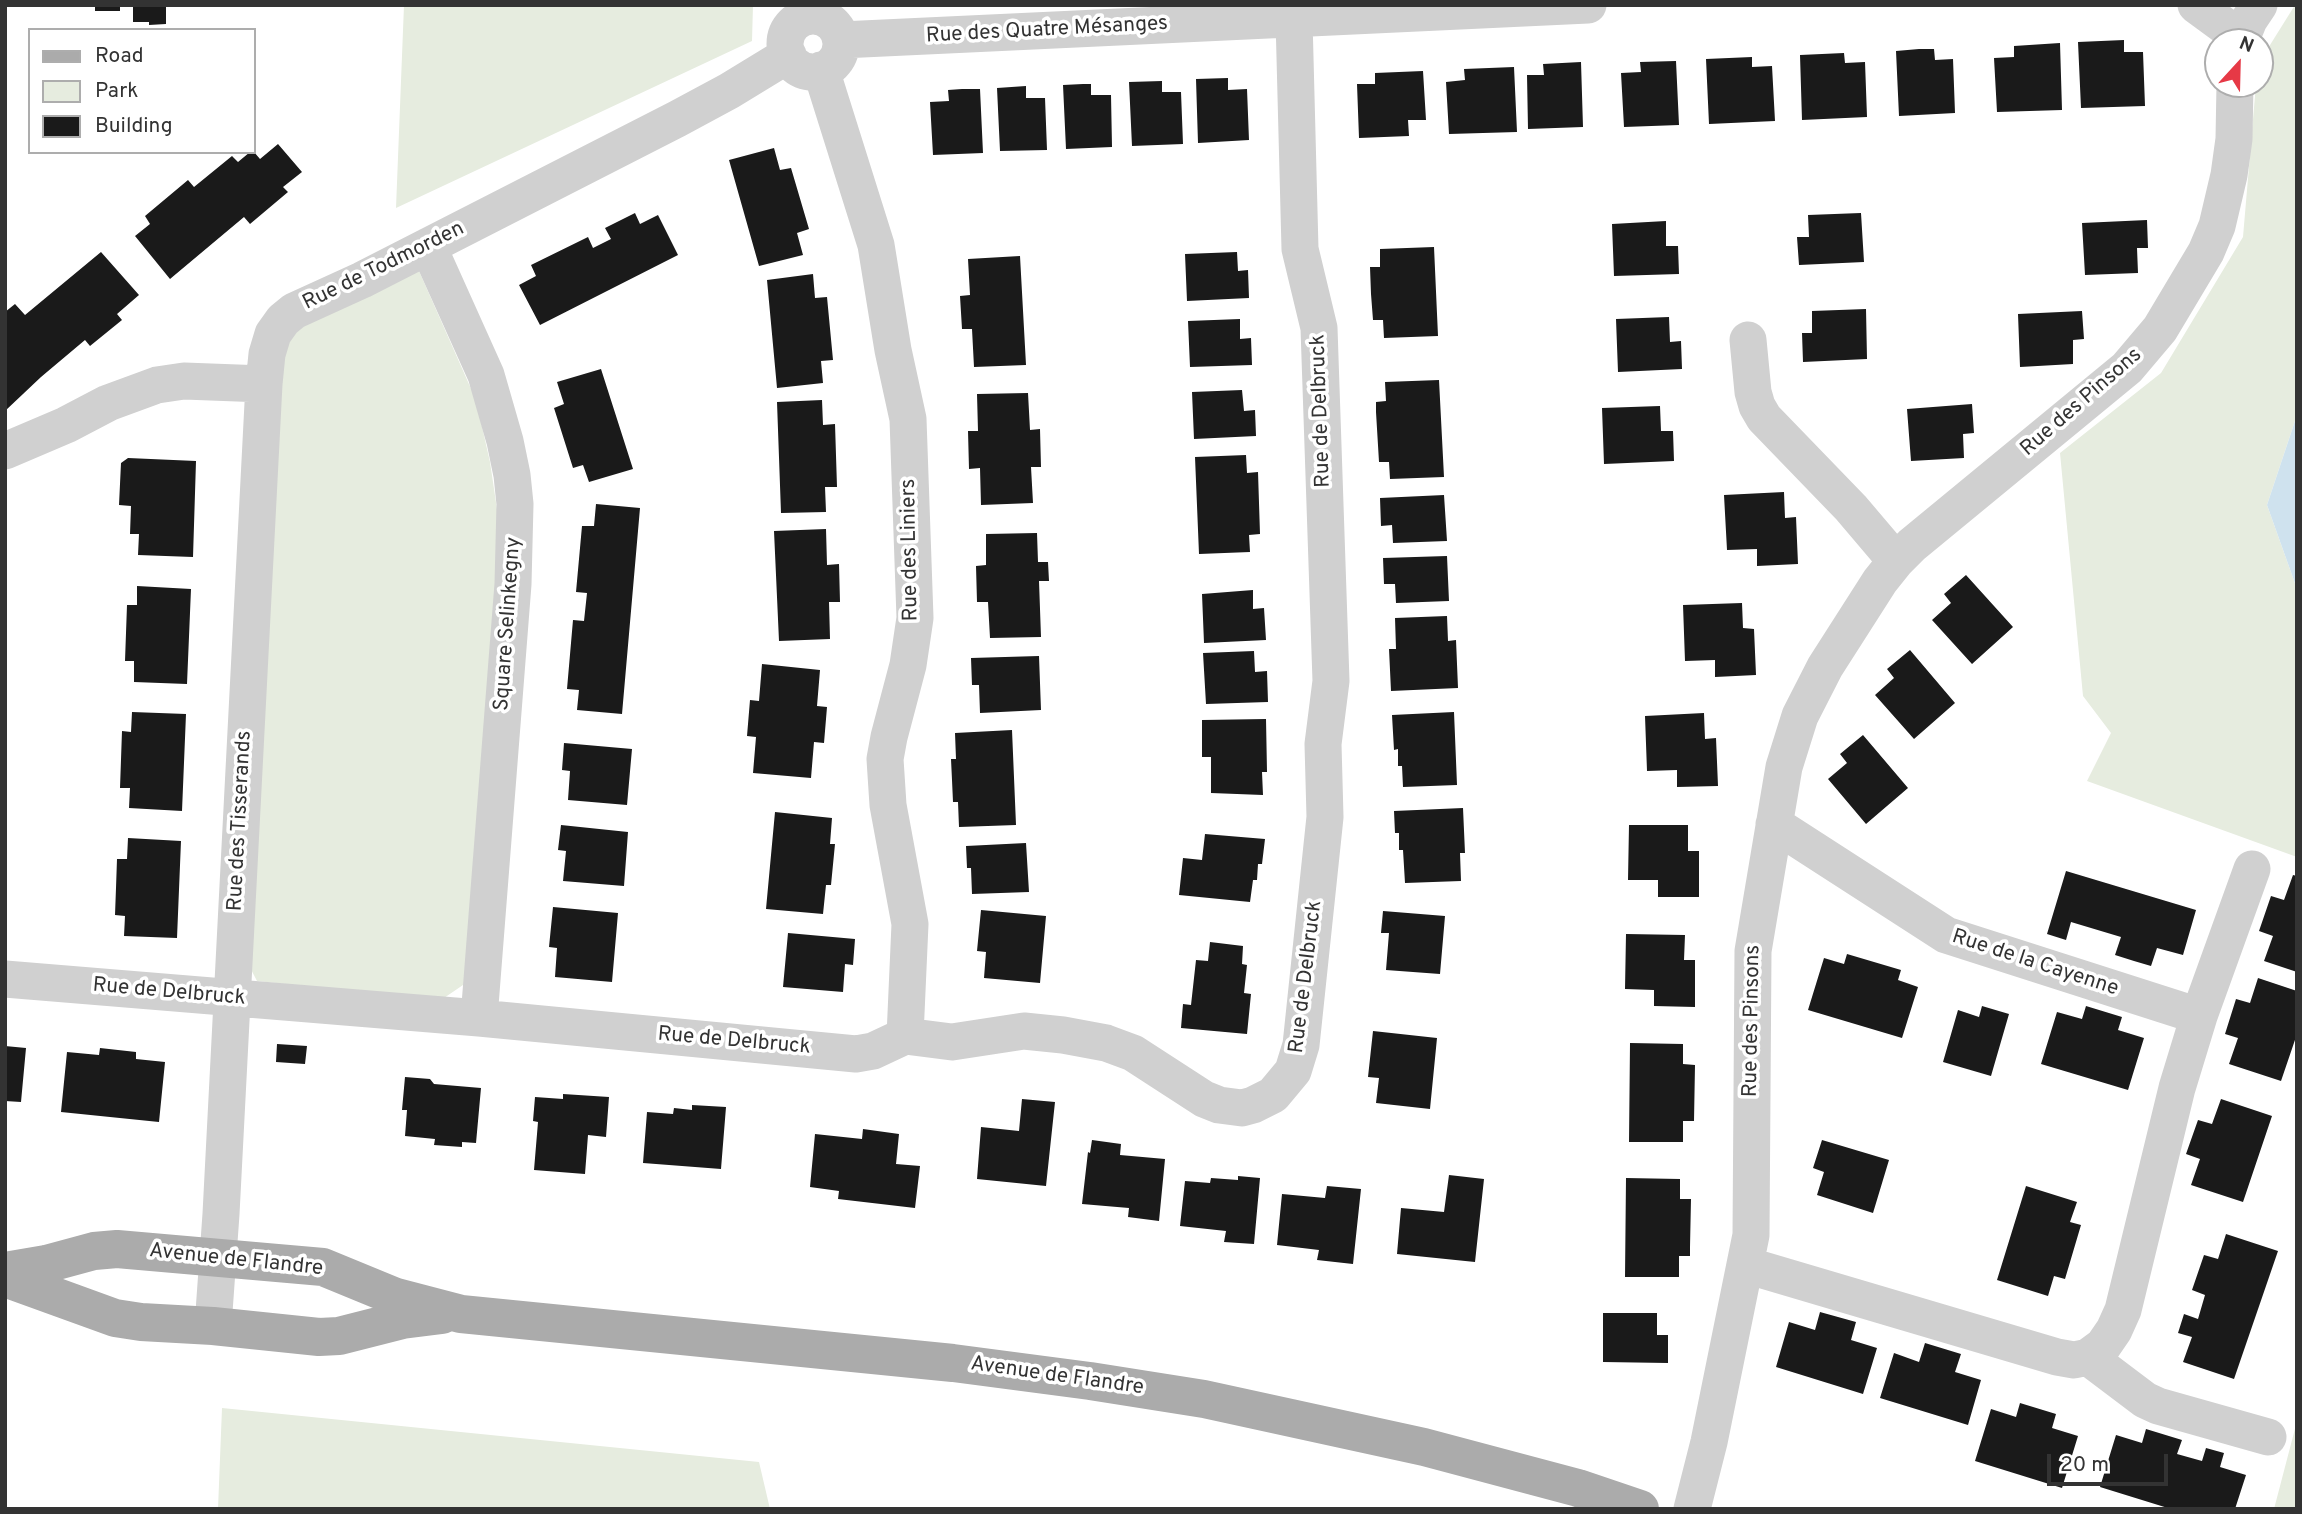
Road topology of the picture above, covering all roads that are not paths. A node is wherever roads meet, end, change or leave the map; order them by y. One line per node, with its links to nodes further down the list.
1 (1588, 5): 4 (street, Rue des Quatre Mésanges)
2 (2196, 5): 6 (street)
3 (2259, 5): 7 (street)
4 (1294, 19): 8 (street, Rue des Quatre Mésanges); 22 (street, Rue de Delbruck)
5 (793, 27): 8 (street); 9 (street); 11 (street, Rue de Todmorden)
6 (2226, 28)
7 (2246, 28)
8 (841, 40): 9 (street)
9 (821, 71): 22 (street, Rue des Liniers)
10 (2235, 98): 15 (street, Rue des Pinsons)
11 (428, 246): 13 (street, Rue de Todmorden); 21 (street, Square Selinkegny)
12 (1748, 340): 15 (street)
13 (264, 384): 14 (street); 19 (street, Rue des Tisserands)
14 (5, 451)
15 (1896, 561): 16 (street, Rue des Pinsons)
16 (1774, 824): 20 (street, Rue de la Cayenne); 24 (street, Rue des Pinsons)
17 (2252, 869): 20 (street)
18 (5, 979): 19 (street, Rue de Delbruck)
19 (232, 998): 21 (street, Rue de Delbruck); 23 (street, Rue des Tisserands)
20 (2199, 1016): 29 (street)
21 (479, 1018): 22 (street, Rue de Delbruck)
22 (905, 1036)
23 (219, 1257): 25 (main road, Avenue de Flandre); 27 (main road, Avenue de Flandre); 28 (street, Rue des Tisserands)
24 (1746, 1265): 29 (street); 32 (street, Rue des Pinsons)
25 (5, 1271)
26 (5, 1278): 28 (main road, Avenue de Flandre)
27 (461, 1314): 28 (main road, Avenue de Flandre); 31 (main road, Avenue de Flandre)
28 (213, 1326)
29 (2088, 1357): 30 (street)
30 (2268, 1437)
31 (1640, 1509)
32 (1692, 1509)

